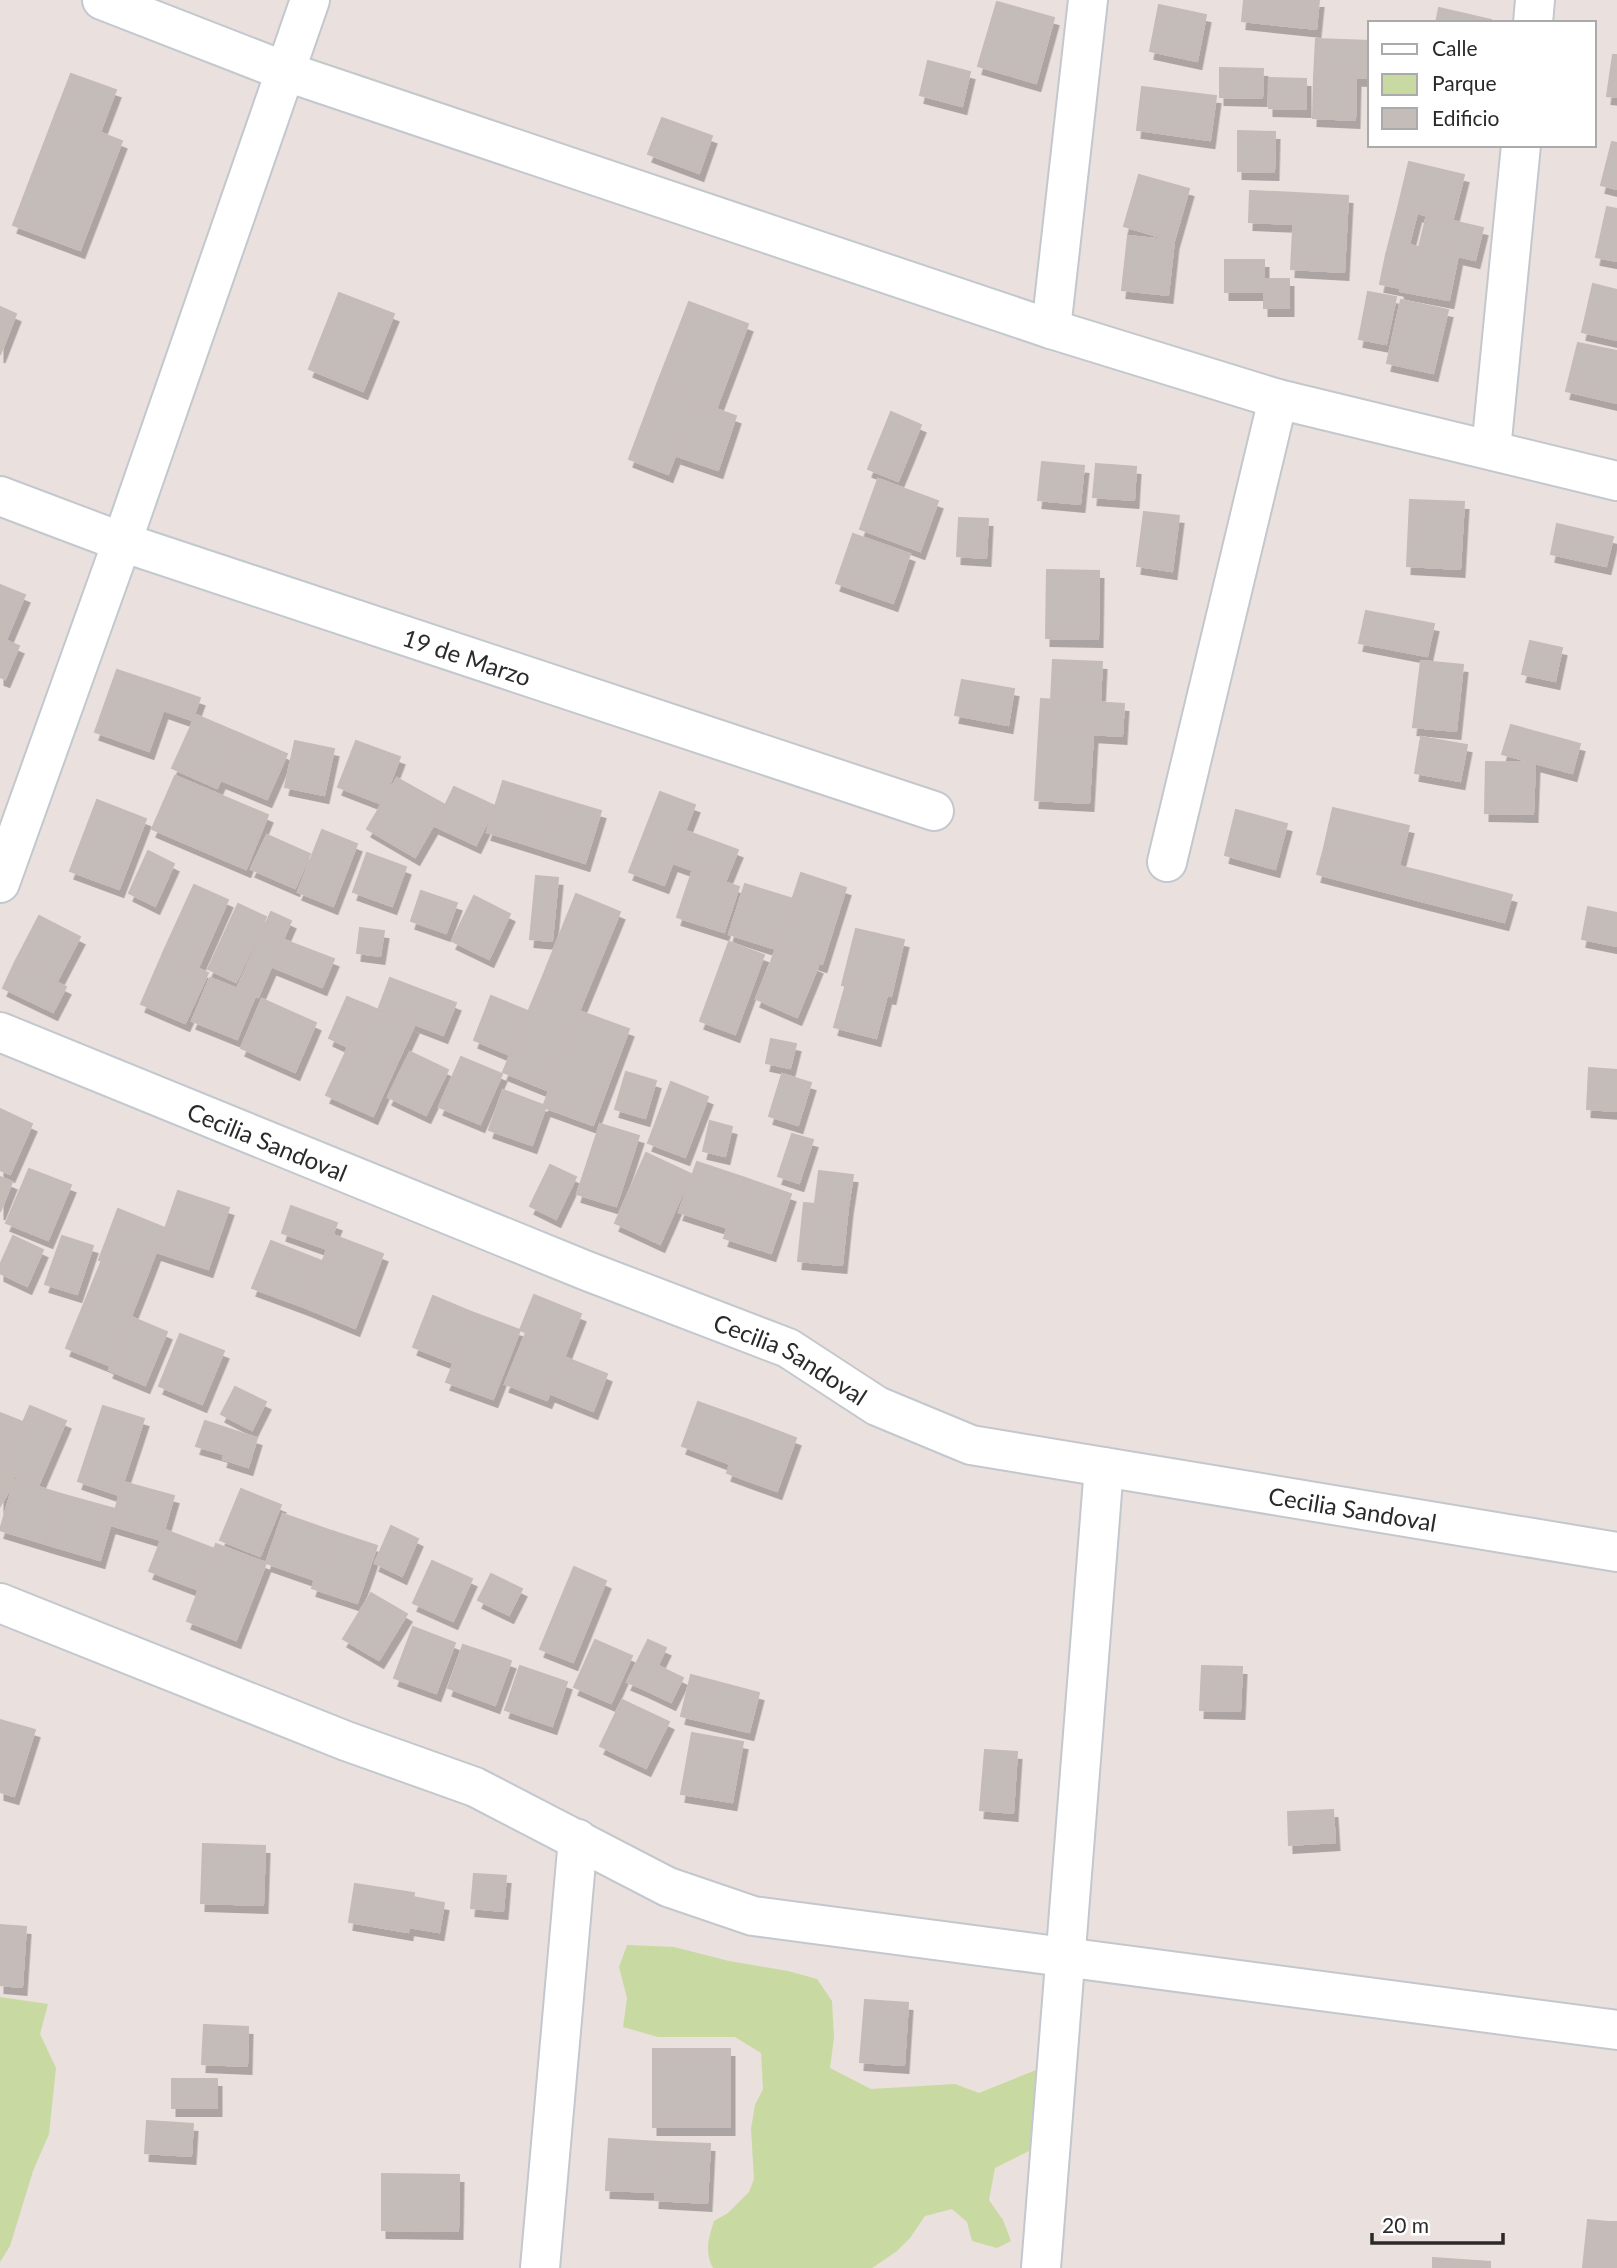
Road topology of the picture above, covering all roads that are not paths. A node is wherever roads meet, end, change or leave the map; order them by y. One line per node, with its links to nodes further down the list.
1 (102, 0): 6 (street)
2 (310, 0): 6 (street)
3 (1088, 0): 8 (street)
4 (1535, 0): 5 (street)
5 (1533, 21)
6 (287, 72): 8 (street); 13 (street)
7 (1521, 147): 10 (street)
8 (1051, 329): 9 (street)
9 (1278, 399): 10 (street); 15 (street)
10 (1491, 450): 11 (street)
11 (1617, 481)
12 (0, 496): 13 (street, 19 de Marzo)
13 (122, 542): 14 (street, 19 de Marzo); 16 (street)
14 (933, 811)
15 (1167, 862)
16 (0, 883)
17 (0, 1031): 18 (street, Cecilia Sandoval)
18 (1104, 1467): 19 (street, Cecilia Sandoval); 22 (street)
19 (1617, 1552)
20 (0, 1603): 21 (street)
21 (578, 1839): 22 (street); 24 (street)
22 (1066, 1958): 23 (street); 25 (street)
23 (1617, 2030)
24 (540, 2268)
25 (1041, 2268)

